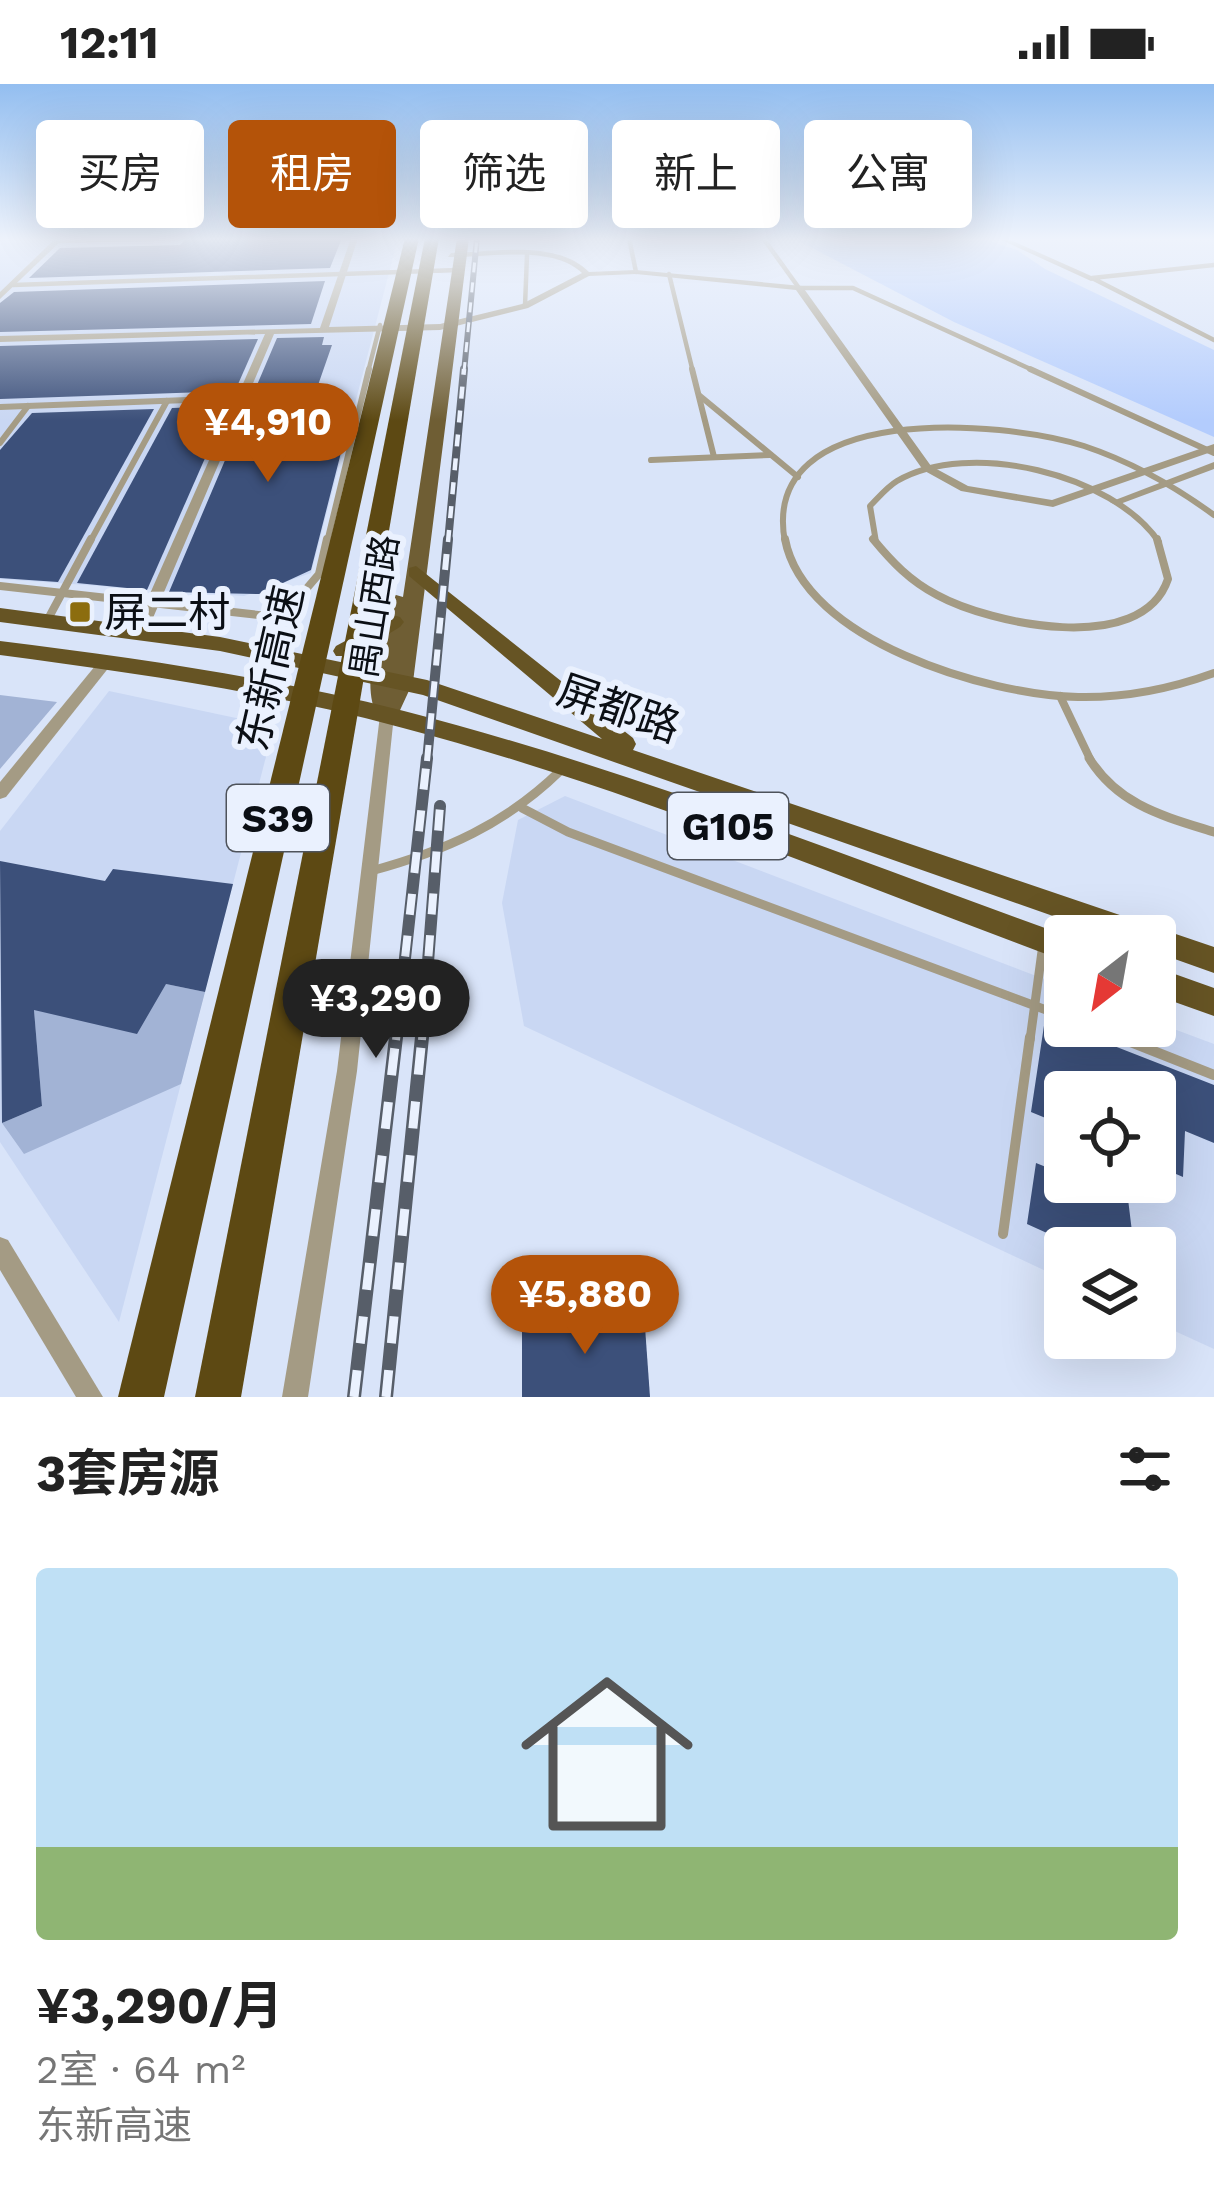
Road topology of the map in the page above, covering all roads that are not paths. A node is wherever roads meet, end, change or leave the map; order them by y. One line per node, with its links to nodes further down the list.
1 (334, 299): 14 (street)
2 (398, 299): 72 (highway, 东新高速 / S39)
3 (442, 299): 73 (highway, 东新高速 / S39)
4 (447, 299): 13 (main road, 禺山西路)
5 (525, 299): 11 (lane)
6 (538, 299): 11 (street)
7 (675, 299): 18 (lane)
8 (808, 299): 23 (street)
9 (878, 299): 25 (lane)
10 (1134, 299): 17 (lane)
11 (525, 306): 13 (street)
12 (380, 325): 13 (street); 14 (street); 40 (lane)
13 (445, 327): 35 (main road, 禺山西路); 42 (main road, 禺山西路)
14 (324, 328): 15 (street)
15 (272, 331): 16 (street); 19 (street)
16 (0, 339)
17 (1214, 340)
18 (698, 395): 26 (lane); 27 (lane)
19 (242, 398): 20 (lane); 38 (street)
20 (167, 401): 21 (lane); 37 (lane)
21 (28, 406): 22 (lane); 24 (lane)
22 (0, 407)
23 (899, 430): 30 (street); 31 (lane); 32 (lane)
24 (0, 443)
25 (1214, 450): 30 (street)
26 (772, 455): 27 (lane); 31 (lane)
27 (714, 457): 28 (lane)
28 (651, 460)
29 (1214, 465): 32 (street)
30 (927, 468): 33 (lane); 33 (lane)
31 (798, 477): 50 (lane)
32 (1168, 482): 33 (street); 34 (lane)
33 (1116, 502)
34 (1214, 515)
35 (416, 572): 49 (main road, 禺山西路); 52 (highway)
36 (0, 586): 37 (lane)
37 (64, 590): 38 (lane); 41 (lane)
38 (154, 600): 40 (lane); 43 (street)
39 (0, 616): 41 (highway, G105)
40 (278, 617): 45 (lane)
41 (47, 620): 43 (highway, 屏都路 / G105)
42 (394, 622): 46 (highway); 49 (main road, 禺山西路)
43 (140, 632): 45 (highway, 屏都路 / G105)
44 (1, 648): 47 (highway, 屏都路 / G105)
45 (254, 651): 46 (highway, 屏都路 / G105)
46 (286, 656): 49 (highway, 屏都路 / G105)
47 (105, 663): 51 (highway, 屏都路 / G105); 54 (street)
48 (1214, 673): 50 (lane)
49 (392, 680): 51 (main road, 禺山西路); 52 (highway, 屏都路 / G105)
50 (1060, 696): 56 (lane)
51 (387, 715): 53 (highway, 屏都路 / G105); 57 (street)
52 (656, 766): 58 (highway, 屏都路 / G105)
53 (561, 770): 55 (lane); 59 (highway, 屏都路 / G105)
54 (0, 793)
55 (522, 808): 57 (lane); 65 (lane)
56 (1214, 832)
57 (369, 871): 74 (street)
58 (1085, 915)
59 (1044, 940)
60 (1176, 946): 61 (highway)
61 (1214, 960)
62 (1044, 976): 65 (lane)
63 (1176, 988): 64 (highway)
64 (1214, 1002)
65 (1035, 1005): 66 (lane); 69 (lane)
66 (1044, 1009)
67 (1143, 1047): 68 (lane)
68 (1214, 1075)
69 (1003, 1234)
70 (0, 1248): 71 (street)
71 (90, 1397)
72 (141, 1397)
73 (218, 1397)
74 (295, 1397)

